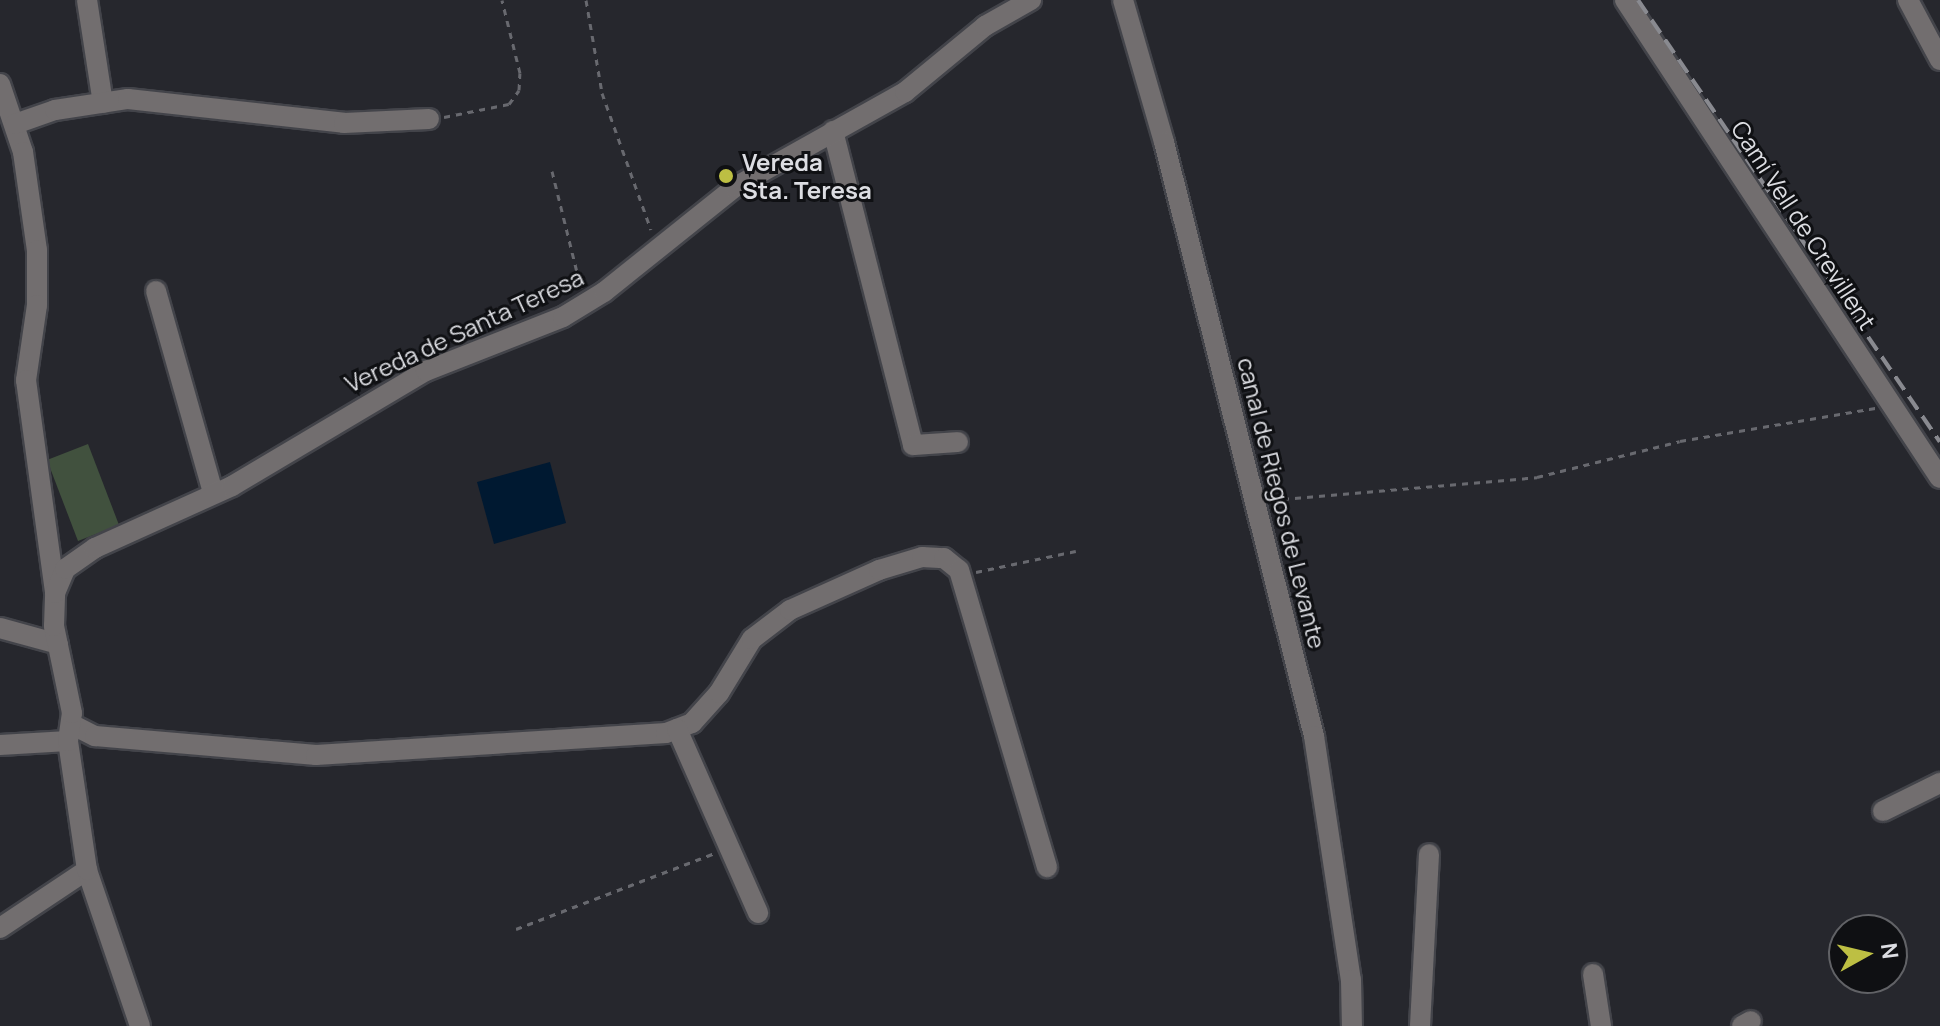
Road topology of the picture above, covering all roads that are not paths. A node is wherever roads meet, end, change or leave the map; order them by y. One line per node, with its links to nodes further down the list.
1 (87, 0): 8 (street)
2 (1031, 0): 11 (street, Vereda de Santa Teresa)
3 (1123, 0): 31 (street, canal de Riegos de Levante)
4 (1625, 0): 14 (street, Camí Vell de Crevillent)
5 (1908, 0): 6 (street)
6 (1940, 60)
7 (0, 84): 10 (street)
8 (103, 103): 9 (street); 10 (street)
9 (429, 119)
10 (15, 124): 16 (street)
11 (833, 131): 13 (street); 15 (street, Vereda de Santa Teresa)
12 (156, 291): 15 (street)
13 (958, 442)
14 (1940, 478)
15 (213, 493): 16 (street, Vereda de Santa Teresa)
16 (55, 593): 18 (street)
17 (0, 628): 18 (street)
18 (58, 644): 20 (street)
19 (677, 729): 20 (street); 25 (street); 27 (street)
20 (69, 733): 21 (street); 26 (street)
21 (0, 745)
22 (1940, 783): 23 (street)
23 (1883, 811)
24 (1429, 854): 32 (street)
25 (1047, 867)
26 (87, 870): 28 (street); 30 (street)
27 (758, 913)
28 (0, 928)
29 (1593, 974): 33 (street)
30 (140, 1026)
31 (1352, 1026)
32 (1420, 1026)
33 (1601, 1026)

